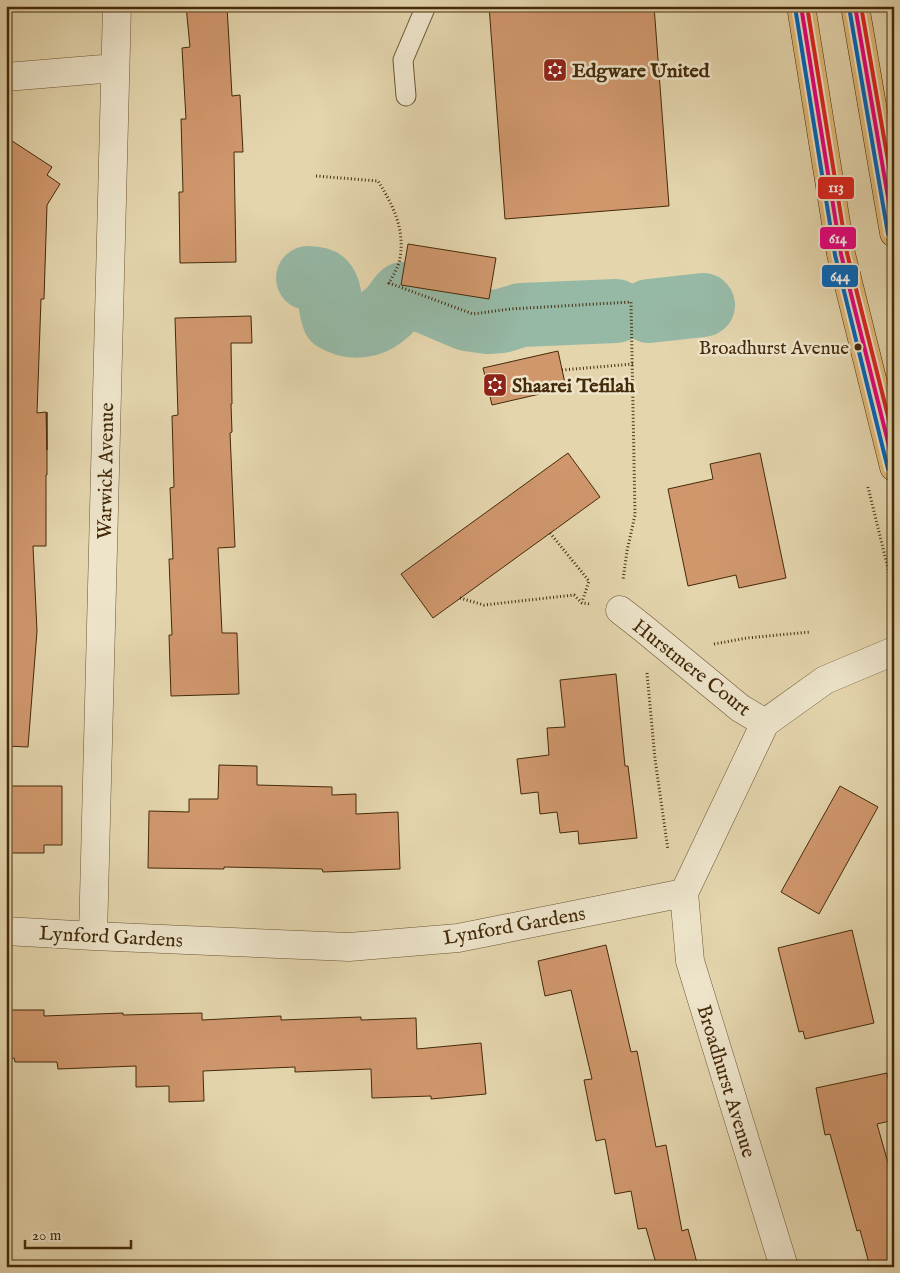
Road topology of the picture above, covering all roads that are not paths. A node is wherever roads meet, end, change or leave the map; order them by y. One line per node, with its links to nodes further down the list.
1 (117, 6): 5 (street, Warwick Avenue)
2 (426, 6): 7 (lane)
3 (801, 6): 9 (highway)
4 (855, 6): 8 (highway)
5 (115, 68): 6 (street); 15 (street, Warwick Avenue)
6 (6, 78)
7 (406, 96)
8 (894, 233)
9 (894, 466)
10 (620, 610): 12 (street, Hurstmere Court)
11 (894, 652): 12 (street)
12 (765, 723): 13 (street)
13 (684, 893): 15 (street, Lynford Gardens); 16 (street, Broadhurst Avenue)
14 (6, 931): 15 (street, Lynford Gardens)
15 (93, 936)
16 (784, 1267)

